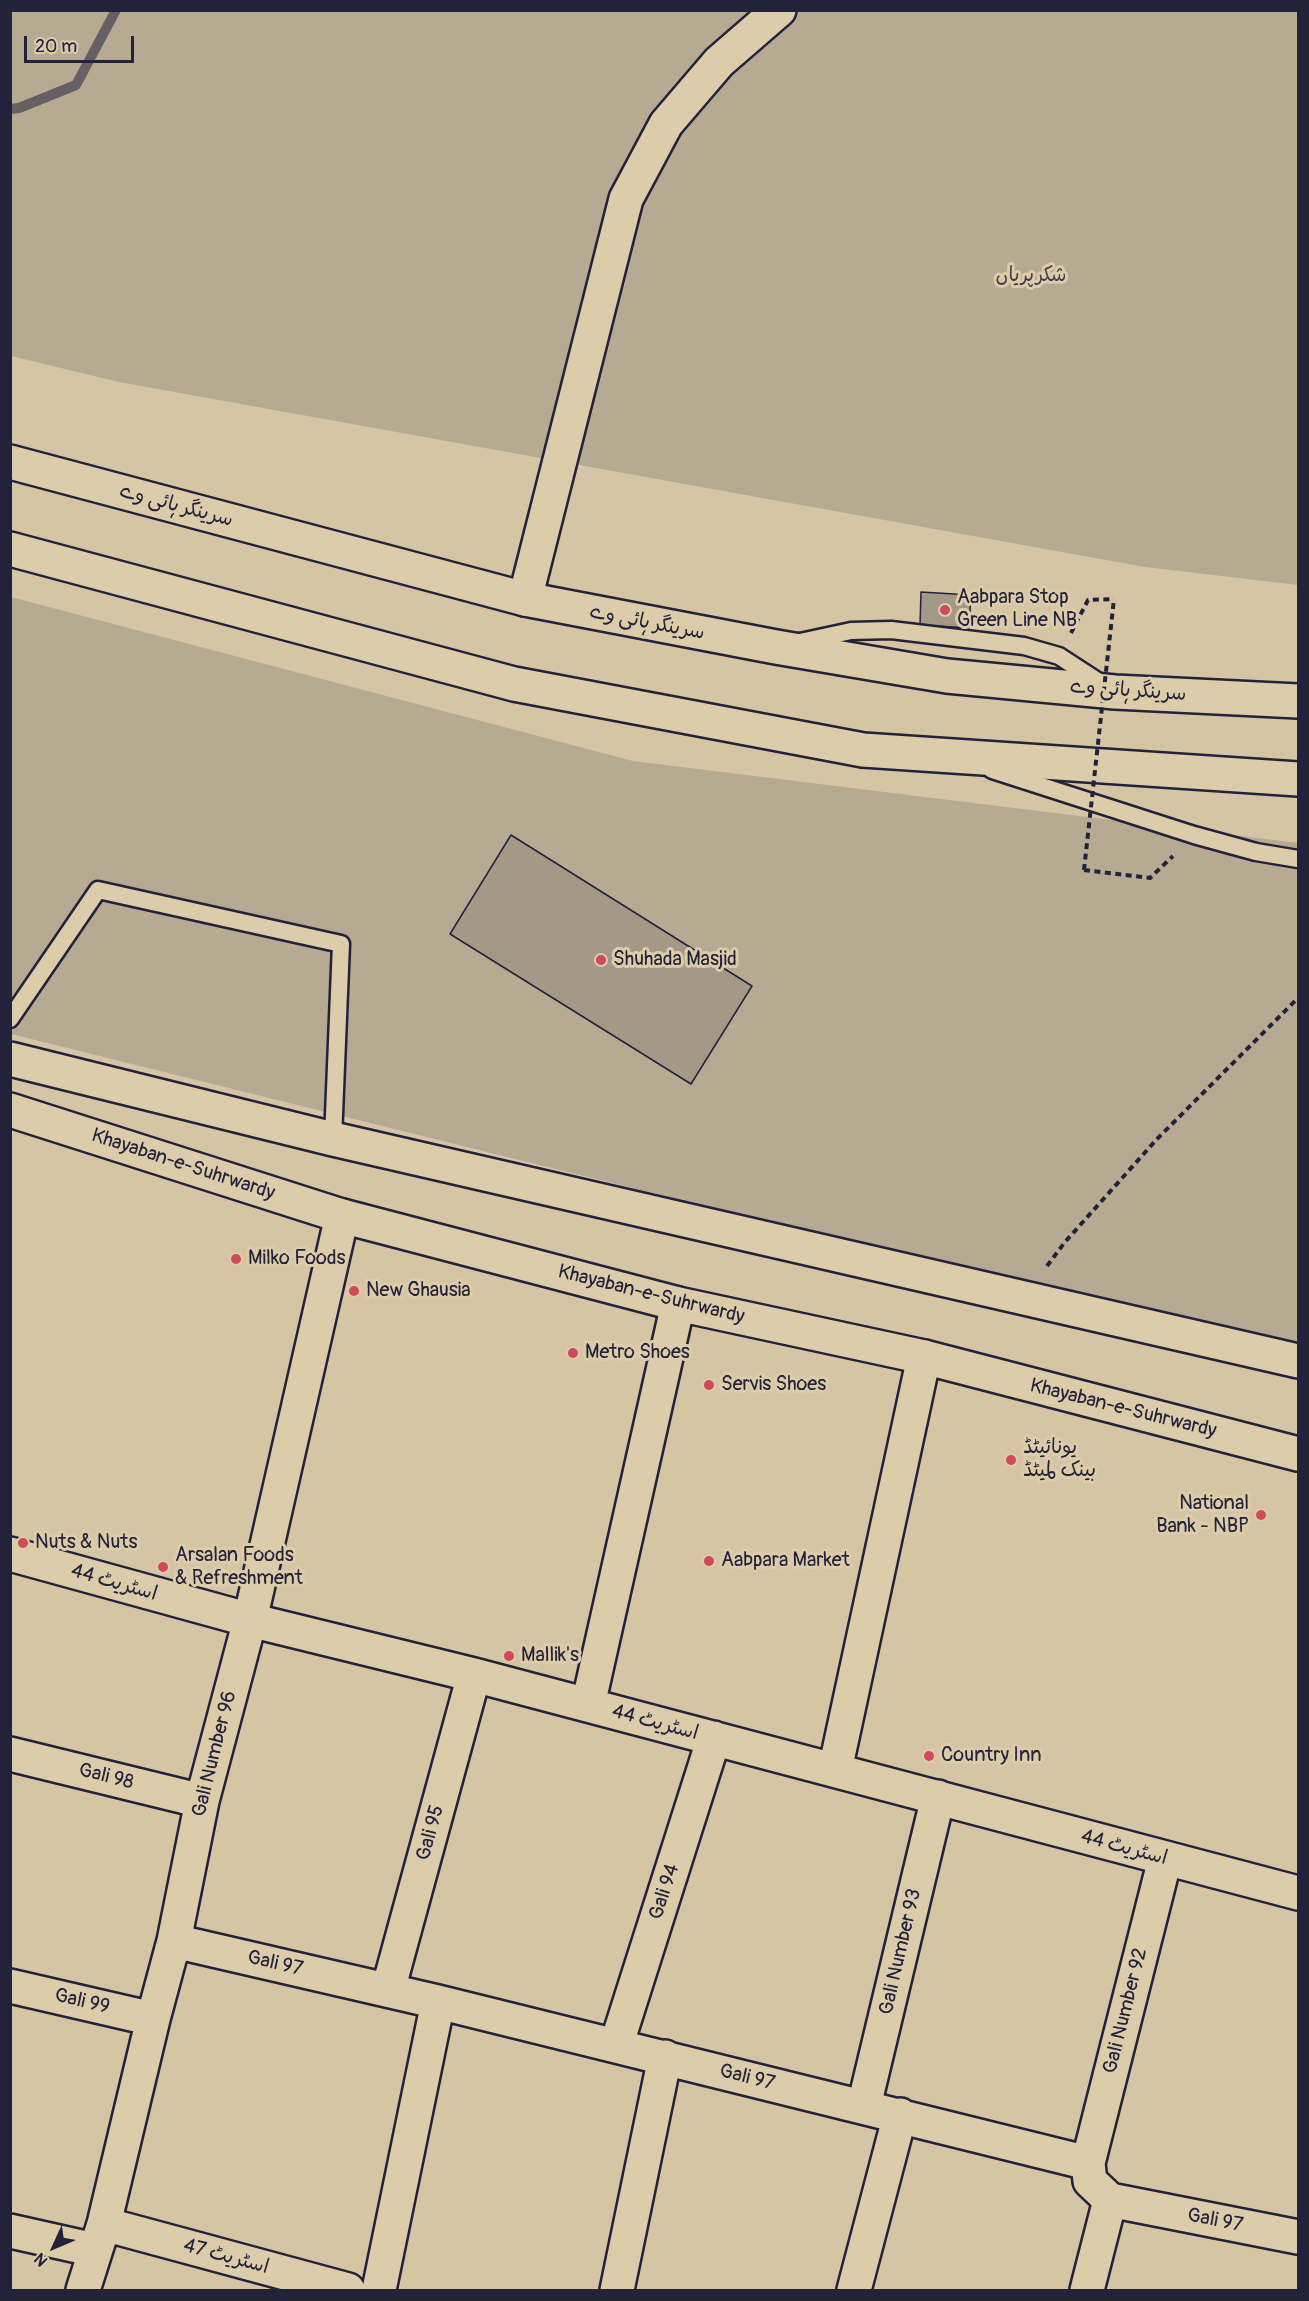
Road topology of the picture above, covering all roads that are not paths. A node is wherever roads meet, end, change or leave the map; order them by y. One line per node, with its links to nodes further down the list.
1 (779, 10): 4 (main road)
2 (10, 462): 4 (main road, سرینگر ہائی وے)
3 (18, 553): 8 (main road)
4 (525, 599): 5 (main road, سرینگر ہائی وے)
5 (776, 647): 6 (main road, سرینگر ہائی وے); 6 (lane)
6 (1115, 692): 7 (main road, سرینگر ہائی وے)
7 (1299, 701)
8 (954, 757): 9 (main road); 10 (lane)
9 (1299, 778)
10 (1299, 859)
11 (10, 1019): 14 (lane)
12 (10, 1059): 14 (main road)
13 (10, 1110): 15 (main road, Khayaban-e-Suhrwardy)
14 (333, 1139): 18 (main road)
15 (342, 1216): 16 (main road, Khayaban-e-Suhrwardy); 21 (main road, Gali Number 96)
16 (678, 1304): 17 (main road, Khayaban-e-Suhrwardy); 23 (main road)
17 (924, 1358): 19 (main road, Khayaban-e-Suhrwardy); 26 (main road)
18 (1299, 1361)
19 (1299, 1454)
20 (10, 1554): 21 (main road, اسٹریٹ 44)
21 (250, 1620): 22 (main road, اسٹریٹ 44); 28 (main road, Gali Number 96)
22 (474, 1675): 23 (main road, اسٹریٹ 44); 33 (main road, Gali 95)
23 (588, 1705): 24 (main road, اسٹریٹ 44)
24 (714, 1738): 26 (main road, اسٹریٹ 44); 36 (main road, Gali 94)
25 (10, 1754): 28 (main road, Gali 98)
26 (835, 1770): 27 (main road, اسٹریٹ 44)
27 (938, 1797): 29 (main road, اسٹریٹ 44); 38 (main road, Gali Number 93)
28 (202, 1801): 31 (main road, Gali Number 96)
29 (1165, 1859): 30 (main road, اسٹریٹ 44); 40 (main road, Gali Number 92)
30 (1299, 1893)
31 (174, 1941): 33 (main road, Gali 97); 35 (main road, Gali Number 96)
32 (10, 1986): 35 (main road, Gali 99)
33 (388, 1990): 34 (main road, Gali 97)
34 (438, 2002): 36 (main road, Gali 97); 47 (main road)
35 (153, 2019): 43 (main road, Gali Number 96)
36 (616, 2046): 37 (main road, Gali 97)
37 (665, 2058): 38 (main road, Gali 97); 48 (main road)
38 (864, 2106): 39 (main road, Gali 97)
39 (900, 2115): 40 (main road, Gali 97); 49 (main road)
40 (1088, 2163): 41 (main road)
41 (1110, 2200): 44 (main road, Gali 97); 50 (main road)
42 (10, 2231): 43 (main road, اسٹریٹ 47)
43 (100, 2237): 45 (main road, Gali Number 96); 46 (main road, اسٹریٹ 47)
44 (1299, 2237)
45 (83, 2290)
46 (348, 2290)
47 (379, 2290)
48 (617, 2290)
49 (854, 2290)
50 (1087, 2290)

